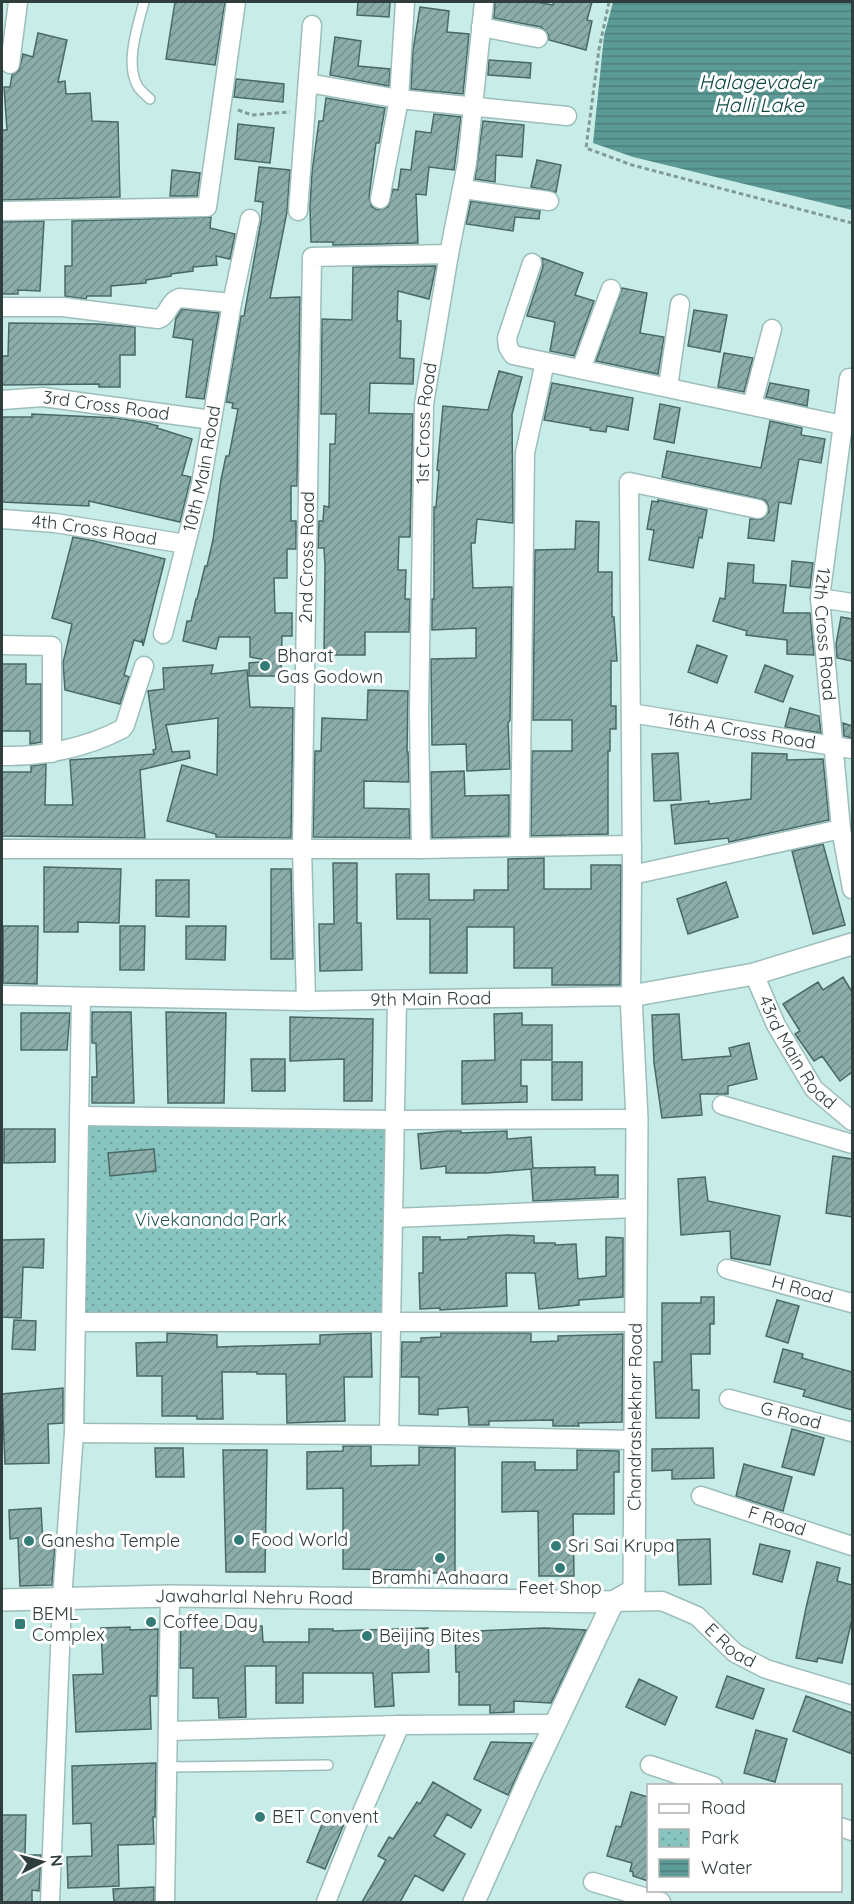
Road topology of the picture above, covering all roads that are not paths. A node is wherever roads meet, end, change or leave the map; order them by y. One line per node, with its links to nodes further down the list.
1 (18, 2): 6 (street)
2 (144, 2): 12 (lane)
3 (236, 2): 19 (street)
4 (405, 2): 13 (street)
5 (484, 2): 8 (street, 1st Cross Road)
6 (9, 20): 10 (street)
7 (312, 25): 11 (street)
8 (481, 27): 9 (street); 14 (street, 1st Cross Road)
9 (538, 38)
10 (10, 64)
11 (308, 83): 13 (street); 20 (street)
12 (150, 99)
13 (399, 99): 14 (street); 17 (street)
14 (473, 105): 15 (street); 16 (street, 1st Cross Road)
15 (567, 116)
16 (464, 189): 18 (street); 22 (street, 1st Cross Road)
17 (380, 199)
18 (549, 201)
19 (4, 211)
20 (298, 211)
21 (250, 219): 25 (street, 10th Main Road)
22 (449, 254): 53 (street, 2nd Cross Road); 55 (street, 1st Cross Road)
23 (532, 263): 29 (street)
24 (611, 289): 30 (street)
25 (232, 303): 27 (street); 35 (street, 10th Main Road)
26 (680, 304): 32 (street)
27 (2, 307)
28 (772, 328): 34 (street)
29 (545, 362): 30 (street); 52 (street)
30 (581, 369): 32 (street)
31 (849, 378): 36 (street, 12th Cross Road)
32 (668, 387): 34 (street)
33 (2, 400): 35 (street, 3rd Cross Road)
34 (752, 405): 36 (street)
35 (212, 420): 39 (street, 10th Main Road)
36 (848, 426): 40 (street, 12th Cross Road)
37 (758, 509): 45 (street)
38 (2, 519): 39 (street, 4th Cross Road)
39 (186, 544): 42 (street, 10th Main Road)
40 (820, 598): 41 (street); 46 (street, 12th Cross Road)
41 (852, 603)
42 (163, 634)
43 (2, 645): 48 (street)
44 (144, 666): 48 (street)
45 (631, 713): 46 (street, 16th A Cross Road); 51 (street)
46 (833, 745): 47 (street, 16th A Cross Road); 50 (street, 12th Cross Road)
47 (852, 749)
48 (52, 753): 49 (street)
49 (2, 756)
50 (841, 829): 56 (street); 57 (street, 12th Cross Road)
51 (632, 844): 52 (street); 56 (street)
52 (520, 847): 55 (street)
53 (302, 848): 54 (street); 55 (street); 63 (street, 2nd Cross Road)
54 (2, 849)
55 (421, 849)
56 (632, 875): 61 (street)
57 (852, 889)
58 (852, 944): 59 (street, 9th Main Road)
59 (754, 974): 61 (street, 9th Main Road); 69 (street, 43rd Main Road)
60 (2, 995): 62 (street, 9th Main Road)
61 (631, 996): 64 (street, 9th Main Road); 67 (street, Chandrashekhar Road)
62 (81, 998): 63 (street, 9th Main Road); 66 (street)
63 (306, 1001): 64 (street, 9th Main Road)
64 (397, 1001): 68 (street)
65 (722, 1105): 70 (street)
66 (79, 1116): 68 (street); 75 (street)
67 (637, 1119): 68 (street); 71 (street, Chandrashekhar Road)
68 (395, 1120): 72 (street)
69 (852, 1121)
70 (852, 1144)
71 (636, 1208): 72 (street); 76 (street, Chandrashekhar Road)
72 (393, 1218): 77 (street)
73 (727, 1269): 74 (street, H Road)
74 (852, 1303)
75 (76, 1322): 77 (street); 79 (street)
76 (635, 1322): 77 (street); 82 (street, Chandrashekhar Road)
77 (391, 1323): 81 (street)
78 (729, 1399): 80 (street, G Road)
79 (74, 1432): 81 (street); 86 (street)
80 (852, 1432)
81 (389, 1435): 82 (street)
82 (635, 1440): 88 (street, Chandrashekhar Road)
83 (701, 1496): 84 (street, F Road)
84 (852, 1546)
85 (170, 1596): 86 (street, Jawaharlal Nehru Road); 88 (street, Jawaharlal Nehru Road); 92 (street)
86 (62, 1599): 87 (street, Jawaharlal Nehru Road); 98 (street)
87 (2, 1600)
88 (613, 1602): 89 (street, E Road); 90 (street, Chandrashekhar Road)
89 (852, 1695)
90 (555, 1724): 91 (street); 101 (street, Chandrashekhar Road)
91 (400, 1725): 92 (street); 100 (street)
92 (168, 1731): 95 (street)
93 (328, 1765): 95 (lane)
94 (650, 1765): 96 (street)
95 (168, 1767): 99 (street)
96 (710, 1784)
97 (593, 1882): 102 (street)
98 (50, 1902)
99 (165, 1902)
100 (326, 1902)
101 (474, 1902)
102 (661, 1902)

